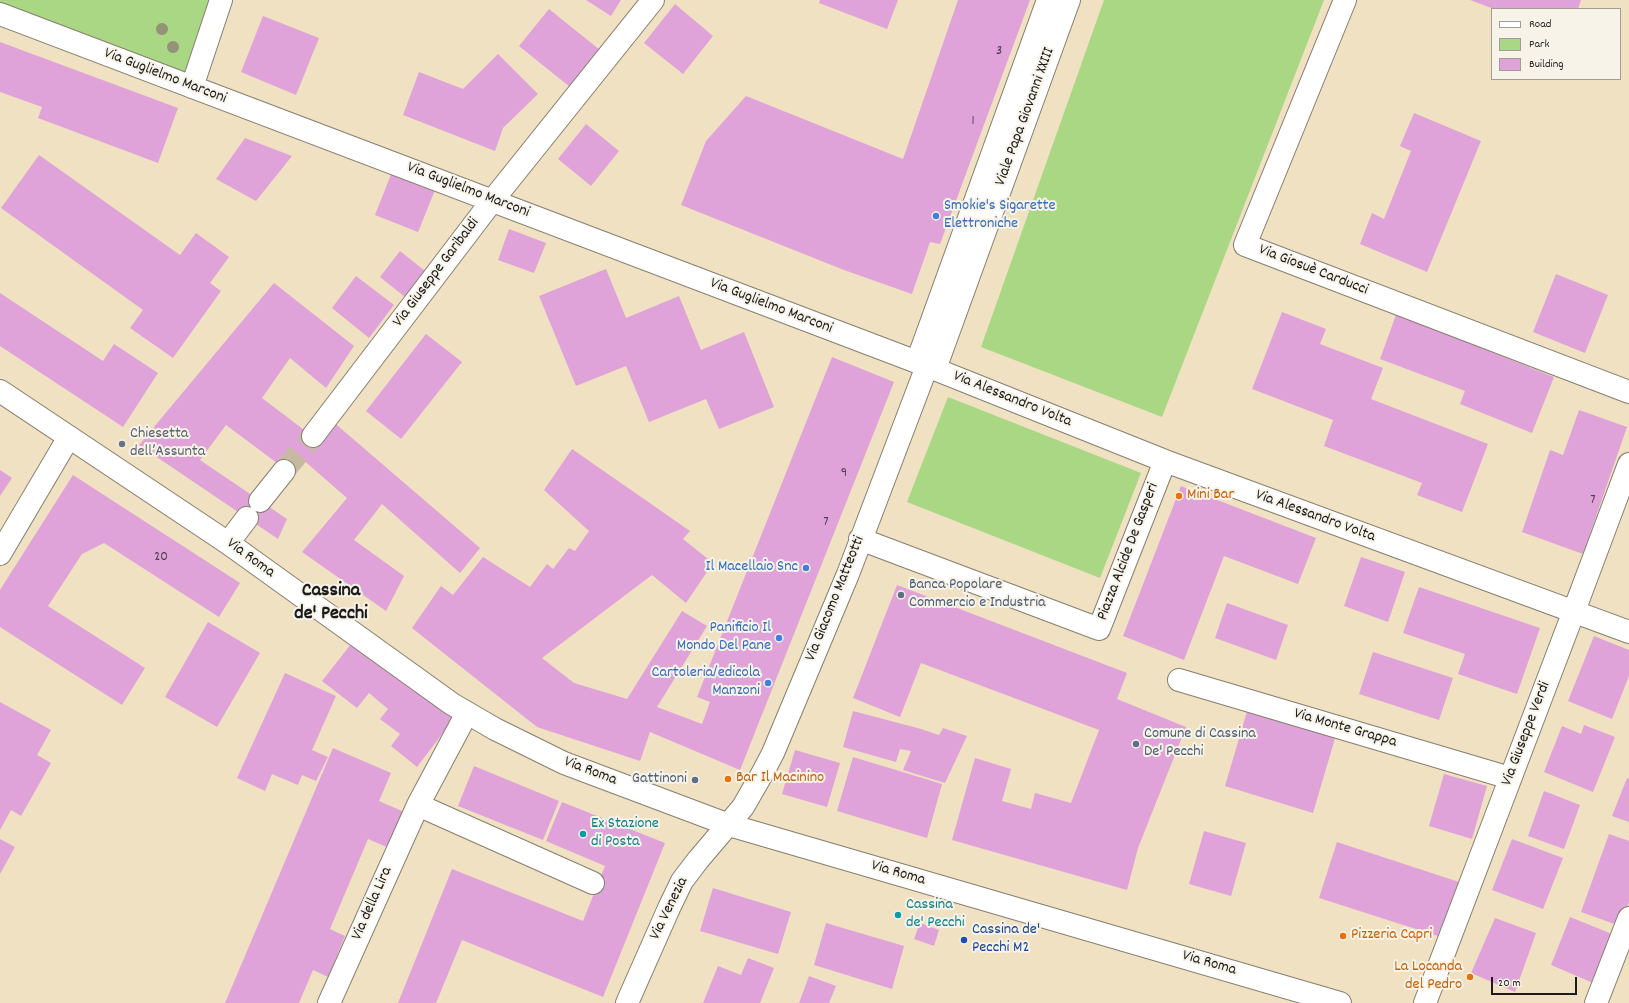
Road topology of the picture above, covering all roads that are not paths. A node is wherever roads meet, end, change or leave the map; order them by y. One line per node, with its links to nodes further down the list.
1 (220, 0): 7 (street)
2 (653, 0): 8 (street, Via Giuseppe Garibaldi)
3 (1048, 0): 9 (street, Viale Papa Giovanni XXIII)
4 (1068, 0): 9 (street, Viale Papa Giovanni XXIII)
5 (1345, 0): 11 (street, Via Giosuè Carducci)
6 (0, 14): 7 (street, Via Guglielmo Marconi)
7 (192, 87): 8 (street, Via Guglielmo Marconi)
8 (492, 201): 9 (street, Via Guglielmo Marconi); 12 (street, Via Giuseppe Garibaldi)
9 (926, 366): 14 (street, Via Alessandro Volta); 19 (street, Via Giacomo Matteotti)
10 (0, 391): 13 (street, Via Roma)
11 (1629, 392)
12 (313, 436)
13 (69, 437): 20 (street, Via Roma); 21 (street)
14 (1165, 461): 19 (street, Piazza Alcide De Gasperi); 22 (street, Via Alessandro Volta)
15 (1629, 464): 22 (street, Via Giuseppe Verdi)
16 (284, 472): 17 (street)
17 (260, 500)
18 (247, 518): 20 (street)
19 (860, 539): 28 (street, Via Giacomo Matteotti)
20 (228, 543): 25 (street, Via Roma)
21 (0, 554)
22 (1574, 611): 23 (street, Via Alessandro Volta); 26 (street, Via Giuseppe Verdi)
23 (1629, 632)
24 (1179, 680): 26 (street, Via Monte Grappa)
25 (467, 713): 27 (street); 28 (street, Via Roma)
26 (1510, 778): 36 (street, Via Giuseppe Verdi)
27 (418, 805): 29 (street); 32 (street, Via della Lira)
28 (729, 825): 31 (street, Via Roma); 33 (street, Via Venezia)
29 (593, 883)
30 (1629, 918): 37 (street)
31 (1284, 986): 34 (street); 35 (street, Via Roma)
32 (329, 1003)
33 (627, 1003)
34 (1304, 1003)
35 (1340, 1003)
36 (1425, 1003)
37 (1596, 1003)

